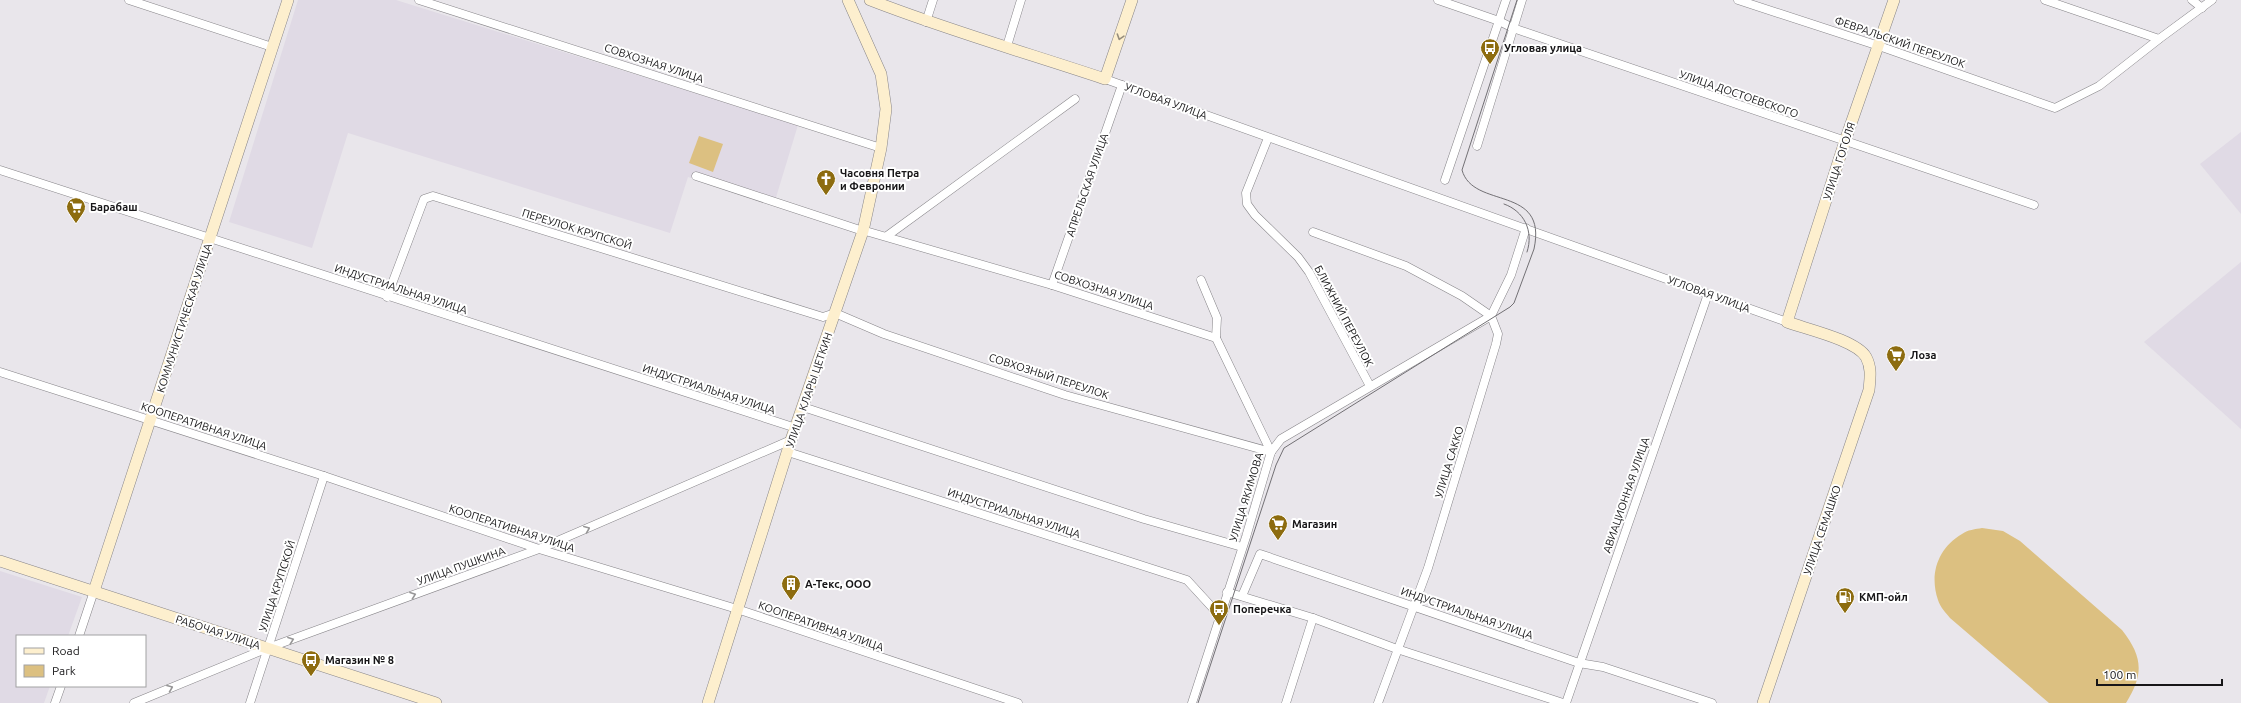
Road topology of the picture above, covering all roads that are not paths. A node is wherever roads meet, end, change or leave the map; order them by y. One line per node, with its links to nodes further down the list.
1 (129, 0): 24 (street)
2 (288, 0): 24 (street, КОММУНИСТИЧЕСКАЯ УЛИЦА)
3 (419, 0): 31 (street, СОВХОЗНАЯ УЛИЦА)
4 (848, 0): 31 (street, УЛИЦА КЛАРЫ ЦЕТКИН)
5 (870, 0): 19 (street, УГЛОВАЯ УЛИЦА)
6 (932, 0): 19 (street)
7 (1021, 0): 22 (street)
8 (1132, 0): 25 (street, one-way to 25)
9 (1438, 0): 18 (street, УЛИЦА ДОСТОЕВСКОГО)
10 (1506, 0): 18 (street)
11 (1522, 0): 20 (street)
12 (1738, 0): 23 (street, ФЕВРАЛЬСКИЙ ПЕРЕУЛОК)
13 (1894, 0): 23 (street, УЛИЦА ГОГОЛЯ)
14 (2044, 0): 21 (street)
15 (2192, 0): 17 (street)
16 (2212, 0): 17 (street)
17 (2202, 8): 21 (street)
18 (1499, 21): 20 (street, УЛИЦА ДОСТОЕВСКОГО); 34 (street)
19 (926, 22): 22 (street, УГЛОВАЯ УЛИЦА)
20 (1513, 28): 29 (street, УЛИЦА ДОСТОЕВСКОГО); 30 (street)
21 (2159, 39): 23 (street, ФЕВРАЛЬСКИЙ ПЕРЕУЛОК)
22 (1007, 46): 25 (street, УГЛОВАЯ УЛИЦА)
23 (1879, 46): 29 (street, УЛИЦА ГОГОЛЯ)
24 (272, 47): 40 (street, КОММУНИСТИЧЕСКАЯ УЛИЦА)
25 (1106, 79): 26 (street, УГЛОВАЯ УЛИЦА)
26 (1122, 85): 28 (street, УГЛОВАЯ УЛИЦА); 42 (street, АПРЕЛЬСКАЯ УЛИЦА)
27 (1075, 99): 39 (street)
28 (1268, 138): 36 (street, УГЛОВАЯ УЛИЦА); 51 (street, БЛИЖНИЙ ПЕРЕУЛОК)
29 (1844, 141): 35 (street, УЛИЦА ДОСТОЕВСКОГО); 47 (street, УЛИЦА ГОГОЛЯ)
30 (1477, 146)
31 (881, 148): 37 (street, УЛИЦА КЛАРЫ ЦЕТКИН)
32 (0, 170): 40 (street, ИНДУСТРИАЛЬНАЯ УЛИЦА)
33 (696, 176): 37 (street, СОВХОЗНАЯ УЛИЦА)
34 (1445, 180)
35 (2034, 205)
36 (1526, 228): 43 (street, УГЛОВАЯ УЛИЦА); 46 (street)
37 (863, 231): 39 (street, СОВХОЗНАЯ УЛИЦА); 45 (street, УЛИЦА КЛАРЫ ЦЕТКИН)
38 (1313, 232): 46 (street)
39 (887, 236): 42 (street, СОВХОЗНАЯ УЛИЦА)
40 (210, 239): 44 (street, ИНДУСТРИАЛЬНАЯ УЛИЦА); 53 (street, КОММУНИСТИЧЕСКАЯ УЛИЦА)
41 (1201, 280): 48 (street)
42 (1052, 285): 48 (street, СОВХОЗНАЯ УЛИЦА)
43 (1708, 294): 47 (street, УГЛОВАЯ УЛИЦА); 72 (street, АВИАЦИОННАЯ УЛИЦА)
44 (387, 296): 45 (street, ПЕРЕУЛОК КРУПСКОЙ); 54 (street, ИНДУСТРИАЛЬНАЯ УЛИЦА)
45 (835, 313): 52 (street, УЛИЦА КЛАРЫ ЦЕТКИН); 57 (street, СОВХОЗНЫЙ ПЕРЕУЛОК)
46 (1490, 316): 51 (street, УЛИЦА ЯКИМОВА); 65 (street, УЛИЦА САККО)
47 (1788, 322): 49 (street, УГЛОВАЯ УЛИЦА)
48 (1216, 338): 57 (street)
49 (1865, 356): 86 (street, УЛИЦА СЕМАШКО)
50 (0, 372): 53 (street, КООПЕРАТИВНАЯ УЛИЦА)
51 (1370, 386): 57 (street, УЛИЦА ЯКИМОВА)
52 (803, 407): 54 (street, УЛИЦА КЛАРЫ ЦЕТКИН); 59 (street)
53 (150, 421): 58 (street, КООПЕРАТИВНАЯ УЛИЦА); 62 (street, КОММУНИСТИЧЕСКАЯ УЛИЦА)
54 (796, 428): 55 (street, УЛИЦА КЛАРЫ ЦЕТКИН)
55 (791, 440): 56 (street, УЛИЦА КЛАРЫ ЦЕТКИН); 60 (street, УЛИЦА ПУШКИНА, one-way to 55)
56 (788, 452): 66 (street, УЛИЦА КЛАРЫ ЦЕТКИН); 67 (street, ИНДУСТРИАЛЬНАЯ УЛИЦА)
57 (1271, 452): 59 (street, УЛИЦА ЯКИМОВА)
58 (324, 476): 60 (street, КООПЕРАТИВНАЯ УЛИЦА); 70 (street, УЛИЦА КРУПСКОЙ)
59 (1242, 547): 63 (street, УЛИЦА ЯКИМОВА)
60 (539, 549): 66 (street, КООПЕРАТИВНАЯ УЛИЦА); 70 (street, УЛИЦА ПУШКИНА, one-way to 60)
61 (0, 561): 62 (street, РАБОЧАЯ УЛИЦА)
62 (94, 591): 69 (street, КОММУНИСТИЧЕСКАЯ УЛИЦА); 70 (street, РАБОЧАЯ УЛИЦА)
63 (1228, 592): 64 (street); 67 (street, УЛИЦА ЯКИМОВА)
64 (1242, 596): 65 (street, ИНДУСТРИАЛЬНАЯ УЛИЦА); 68 (street)
65 (1413, 606): 71 (street, УЛИЦА САККО); 72 (street, ИНДУСТРИАЛЬНАЯ УЛИЦА)
66 (737, 609): 78 (street, УЛИЦА КЛАРЫ ЦЕТКИН); 79 (street, КООПЕРАТИВНАЯ УЛИЦА)
67 (1220, 616): 80 (street, УЛИЦА ЯКИМОВА)
68 (1313, 618): 71 (street); 81 (street)
69 (79, 635)
70 (268, 648): 75 (street, УЛИЦА ПУШКИНА, one-way to 70); 76 (street, УЛИЦА КРУПСКОЙ); 77 (street, РАБОЧАЯ УЛИЦА)
71 (1397, 649): 82 (street, УЛИЦА САККО); 83 (street)
72 (1579, 662): 84 (street, АВИАЦИОННАЯ УЛИЦА); 85 (street, ИНДУСТРИАЛЬНАЯ УЛИЦА)
73 (62, 687): 74 (street)
74 (55, 703)
75 (134, 703)
76 (250, 703)
77 (436, 703)
78 (708, 703)
79 (1018, 703)
80 (1192, 703)
81 (1286, 703)
82 (1378, 703)
83 (1563, 703)
84 (1566, 703)
85 (1712, 703)
86 (1762, 703)

